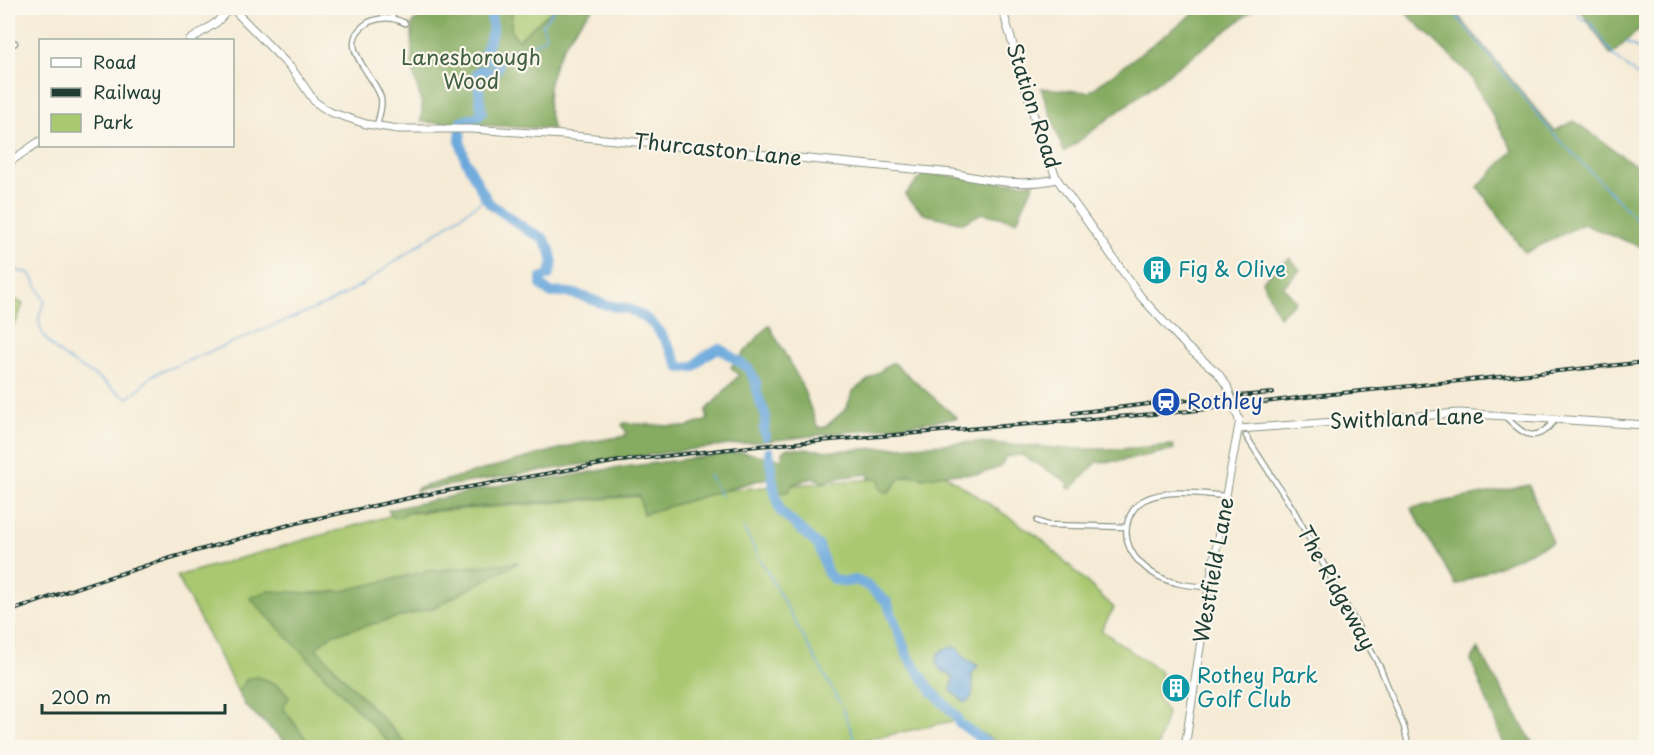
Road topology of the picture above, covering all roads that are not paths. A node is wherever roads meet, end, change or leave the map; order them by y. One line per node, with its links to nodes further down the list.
1 (231, 8): 6 (street); 7 (street, Thurcaston Lane)
2 (395, 8): 4 (street)
3 (1002, 8): 10 (street, Station Road)
4 (392, 17): 5 (street); 7 (street)
5 (405, 23)
6 (192, 39)
7 (377, 125): 10 (street, Thurcaston Lane)
8 (39, 142): 9 (street)
9 (8, 163)
10 (1057, 179): 14 (street, Station Road, bridge)
11 (1506, 417): 12 (street, Swithland Lane); 12 (street); 14 (street, Swithland Lane)
12 (1555, 420): 13 (street, Swithland Lane)
13 (1647, 426)
14 (1239, 429): 16 (street, Westfield Lane)
15 (1246, 436): 21 (street, The Ridgeway)
16 (1227, 496): 18 (street); 19 (street, Westfield Lane)
17 (1036, 521): 18 (street)
18 (1126, 527): 19 (street)
19 (1209, 587): 20 (street, Westfield Lane)
20 (1185, 747)
21 (1409, 747)

